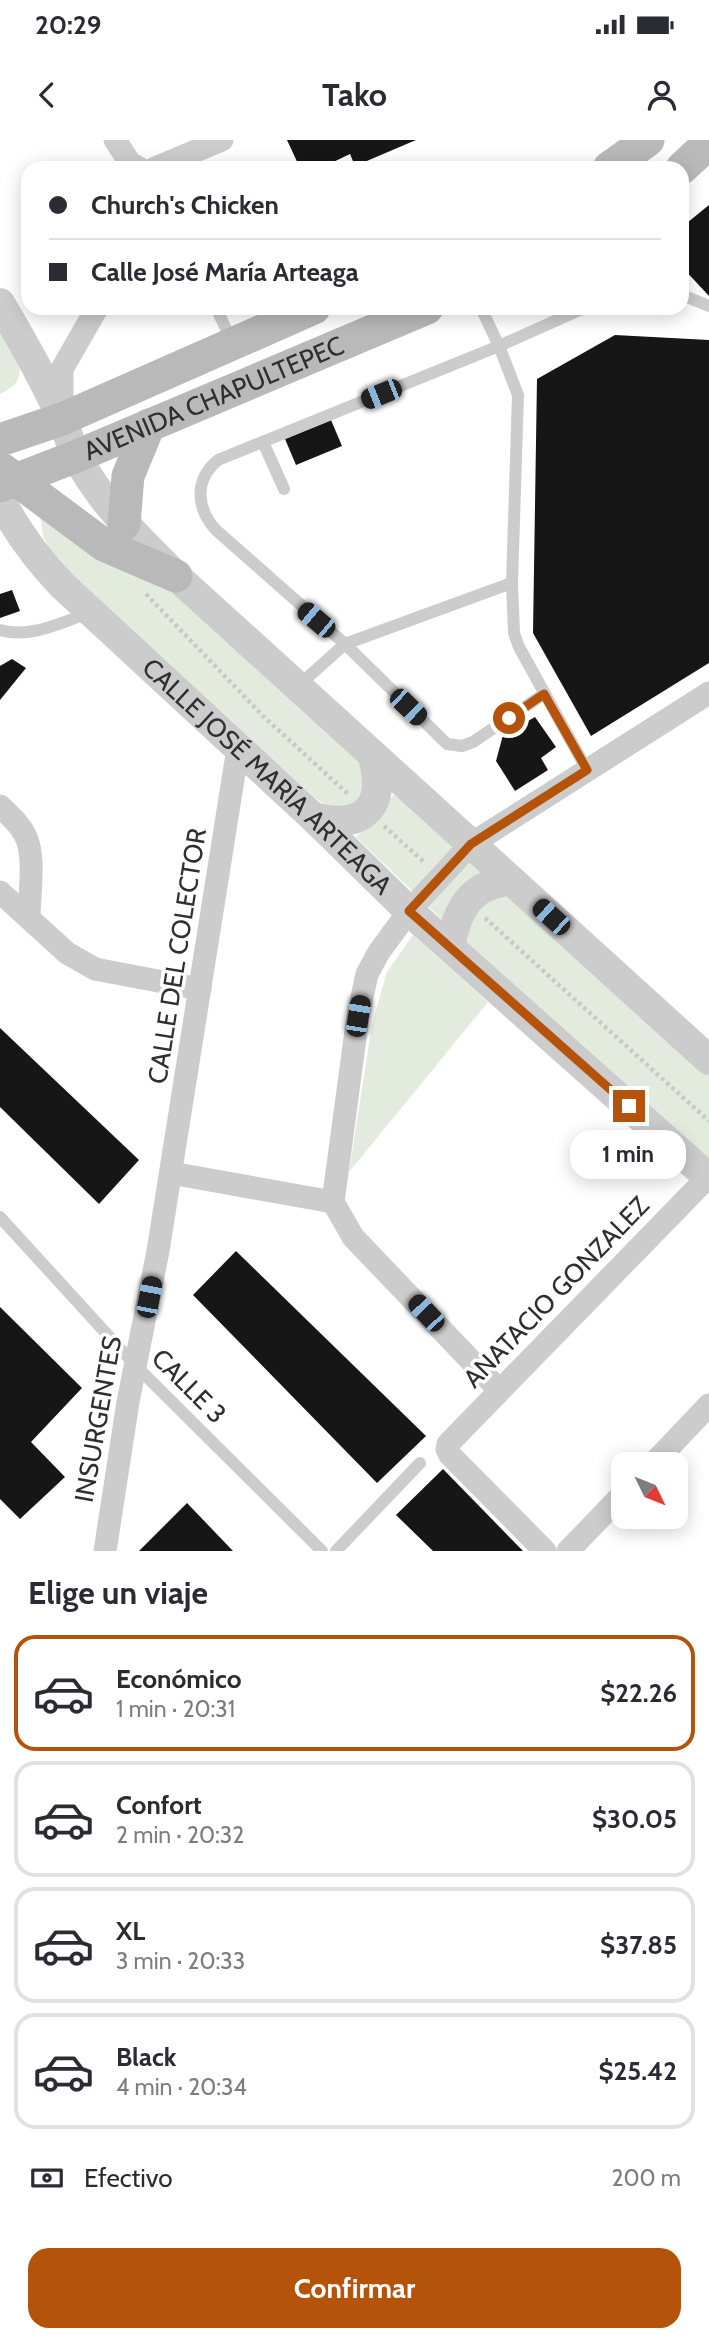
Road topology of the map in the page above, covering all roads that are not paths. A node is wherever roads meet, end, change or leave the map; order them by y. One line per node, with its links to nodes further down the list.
1 (115, 140): 4 (street)
2 (648, 140): 6 (main road)
3 (204, 149): 5 (street)
4 (129, 161)
5 (173, 161)
6 (620, 161)
7 (689, 298): 9 (lane)
8 (0, 303): 18 (street)
9 (709, 306)
10 (93, 315): 18 (street)
11 (219, 315): 16 (lane)
12 (298, 315): 16 (main road, AVENIDA CHAPULTEPEC)
13 (411, 315): 19 (main road, AVENIDA CHAPULTEPEC)
14 (484, 315): 17 (lane)
15 (568, 315): 17 (lane)
16 (233, 344): 18 (main road, AVENIDA CHAPULTEPEC)
17 (499, 346): 21 (lane); 28 (lane)
18 (62, 419): 20 (main road, AVENIDA CHAPULTEPEC); 22 (street)
19 (149, 425): 22 (main road, AVENIDA CHAPULTEPEC); 25 (main road)
20 (0, 440)
21 (263, 442): 24 (lane); 31 (lane)
22 (77, 456): 23 (main road, AVENIDA CHAPULTEPEC); 25 (street)
23 (4, 483): 26 (street, CALLE JOSÉ MARÍA ARTEAGA); 27 (main road)
24 (284, 489)
25 (124, 524): 27 (street)
26 (8, 533): 29 (street, CALLE JOSÉ MARÍA ARTEAGA)
27 (176, 576): 32 (street)
28 (512, 583): 31 (lane); 34 (lane)
29 (92, 612): 30 (lane); 35 (street, CALLE JOSÉ MARÍA ARTEAGA)
30 (0, 630)
31 (345, 644): 32 (lane); 34 (lane)
32 (298, 686): 36 (street)
33 (709, 693): 37 (street)
34 (544, 694): 37 (lane)
35 (238, 748): 39 (street, CALLE JOSÉ MARÍA ARTEAGA); 46 (street, CALLE DEL COLECTOR)
36 (372, 754): 39 (street); 40 (street)
37 (587, 770): 40 (street)
38 (0, 806): 44 (street)
39 (313, 817): 43 (street, CALLE JOSÉ MARÍA ARTEAGA)
40 (471, 844): 41 (street); 43 (street)
41 (512, 881): 45 (street); 47 (street)
42 (0, 892): 44 (street)
43 (409, 911): 45 (street, CALLE JOSÉ MARÍA ARTEAGA); 50 (street)
44 (29, 918): 46 (street)
45 (450, 947): 49 (street, CALLE JOSÉ MARÍA ARTEAGA)
46 (200, 989): 48 (street, CALLE DEL COLECTOR)
47 (709, 1060)
48 (171, 1173): 50 (street); 52 (street, INSURGENTES)
49 (708, 1177): 53 (street, ANATACIO GONZALEZ)
50 (333, 1202): 53 (street)
51 (0, 1217): 52 (lane, CALLE 3)
52 (136, 1366): 58 (street, INSURGENTES); 59 (lane, CALLE 3)
53 (499, 1390): 61 (street, ANATACIO GONZALEZ)
54 (709, 1405): 55 (street)
55 (664, 1452)
56 (420, 1463): 60 (lane)
57 (611, 1506): 62 (street)
58 (105, 1551)
59 (322, 1551)
60 (336, 1551)
61 (545, 1551)
62 (568, 1551)

